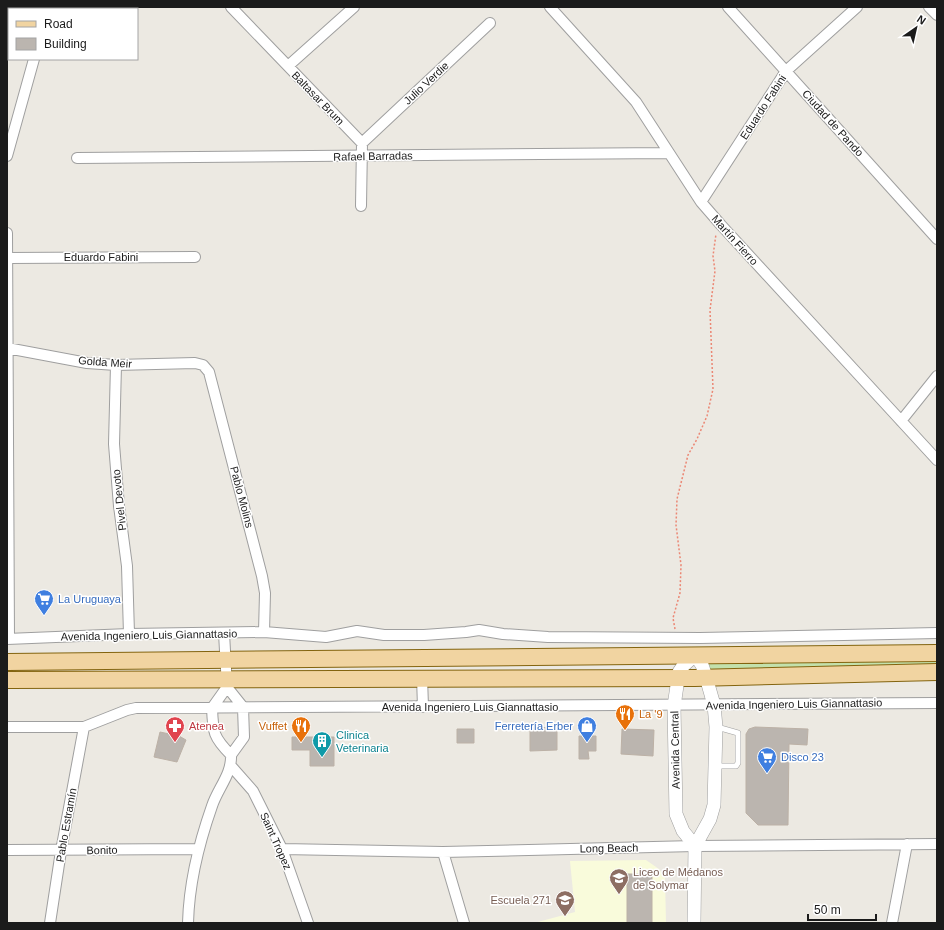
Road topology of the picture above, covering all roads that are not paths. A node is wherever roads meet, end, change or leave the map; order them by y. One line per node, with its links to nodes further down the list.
1 (231, 7): 10 (street, Baltasar Brum)
2 (354, 7): 10 (street)
3 (550, 7): 13 (street, Martín Fierro)
4 (728, 7): 11 (street, Ciudad de Pando)
5 (857, 7): 11 (street, Eduardo Fabini)
6 (929, 7): 7 (street)
7 (937, 16)
8 (490, 23): 12 (street, Julio Verdie)
9 (34, 60): 14 (street)
10 (288, 66): 12 (street, Baltasar Brum)
11 (786, 71): 17 (street, Eduardo Fabini); 20 (street, Ciudad de Pando)
12 (362, 143): 15 (street)
13 (668, 152): 15 (street, Rafael Barradas); 17 (street, Martín Fierro)
14 (7, 156)
15 (363, 156): 16 (street, Rafael Barradas); 18 (street)
16 (77, 158)
17 (701, 202): 27 (street, Martín Fierro)
18 (361, 206)
19 (7, 233): 22 (street)
20 (937, 239)
21 (195, 257): 22 (street, Eduardo Fabini)
22 (8, 258): 23 (street)
23 (8, 348): 24 (street, Golda Meir); 34 (street)
24 (116, 365): 25 (street, Golda Meir); 32 (street, Pivel Devoto)
25 (203, 365): 30 (street, Pablo Molins)
26 (937, 376): 27 (street)
27 (901, 421): 28 (street, Martín Fierro)
28 (937, 460)
29 (224, 632): 30 (street, Avenida Ingeniero Luis Giannattasio); 32 (street, Avenida Ingeniero Luis Giannattasio); 37 (street)
30 (264, 632): 33 (street, Avenida Ingeniero Luis Giannattasio)
31 (937, 633): 33 (street, Avenida Ingeniero Luis Giannattasio)
32 (128, 634): 34 (street, Avenida Ingeniero Luis Giannattasio)
33 (700, 638): 36 (street, Avenida Central)
34 (8, 639)
35 (937, 653): 36 (main road)
36 (695, 656): 37 (main road); 41 (street); 42 (street, Avenida Central)
37 (226, 660): 38 (main road); 44 (street)
38 (7, 662)
39 (937, 672): 41 (main road)
40 (422, 677): 42 (main road); 44 (main road); 48 (street)
41 (706, 677): 42 (main road); 46 (street)
42 (677, 678): 47 (street, Avenida Central)
43 (7, 680): 44 (main road)
44 (227, 683): 49 (street); 50 (street)
45 (937, 703): 46 (street, Avenida Ingeniero Luis Giannattasio)
46 (714, 705): 47 (street, Avenida Ingeniero Luis Giannattasio); 53 (street)
47 (674, 706): 48 (street, Avenida Ingeniero Luis Giannattasio); 59 (street, Avenida Central)
48 (423, 707): 50 (street, Avenida Ingeniero Luis Giannattasio)
49 (212, 708): 50 (street, Avenida Ingeniero Luis Giannattasio); 52 (street, Avenida Ingeniero Luis Giannattasio); 54 (street)
50 (243, 708): 54 (street)
51 (7, 727): 52 (street, Avenida Ingeniero Luis Giannattasio)
52 (84, 727): 63 (street, Pablo Estramín)
53 (716, 727): 56 (street); 56 (lane)
54 (231, 755): 55 (street)
55 (232, 766): 60 (street); 61 (street, Saint Tropez)
56 (715, 766): 59 (street)
57 (907, 844): 58 (street, Long Beach); 59 (street, Long Beach); 70 (street)
58 (937, 844)
59 (695, 846): 64 (street, Long Beach); 69 (street)
60 (198, 849): 63 (street, Bonito); 66 (street)
61 (282, 849): 64 (street, Long Beach); 67 (street, Saint Tropez)
62 (7, 850): 63 (street, Bonito)
63 (61, 851): 65 (street, Pablo Estramín)
64 (443, 852): 68 (street)
65 (50, 923)
66 (188, 923)
67 (308, 923)
68 (464, 923)
69 (694, 923)
70 (892, 923)

